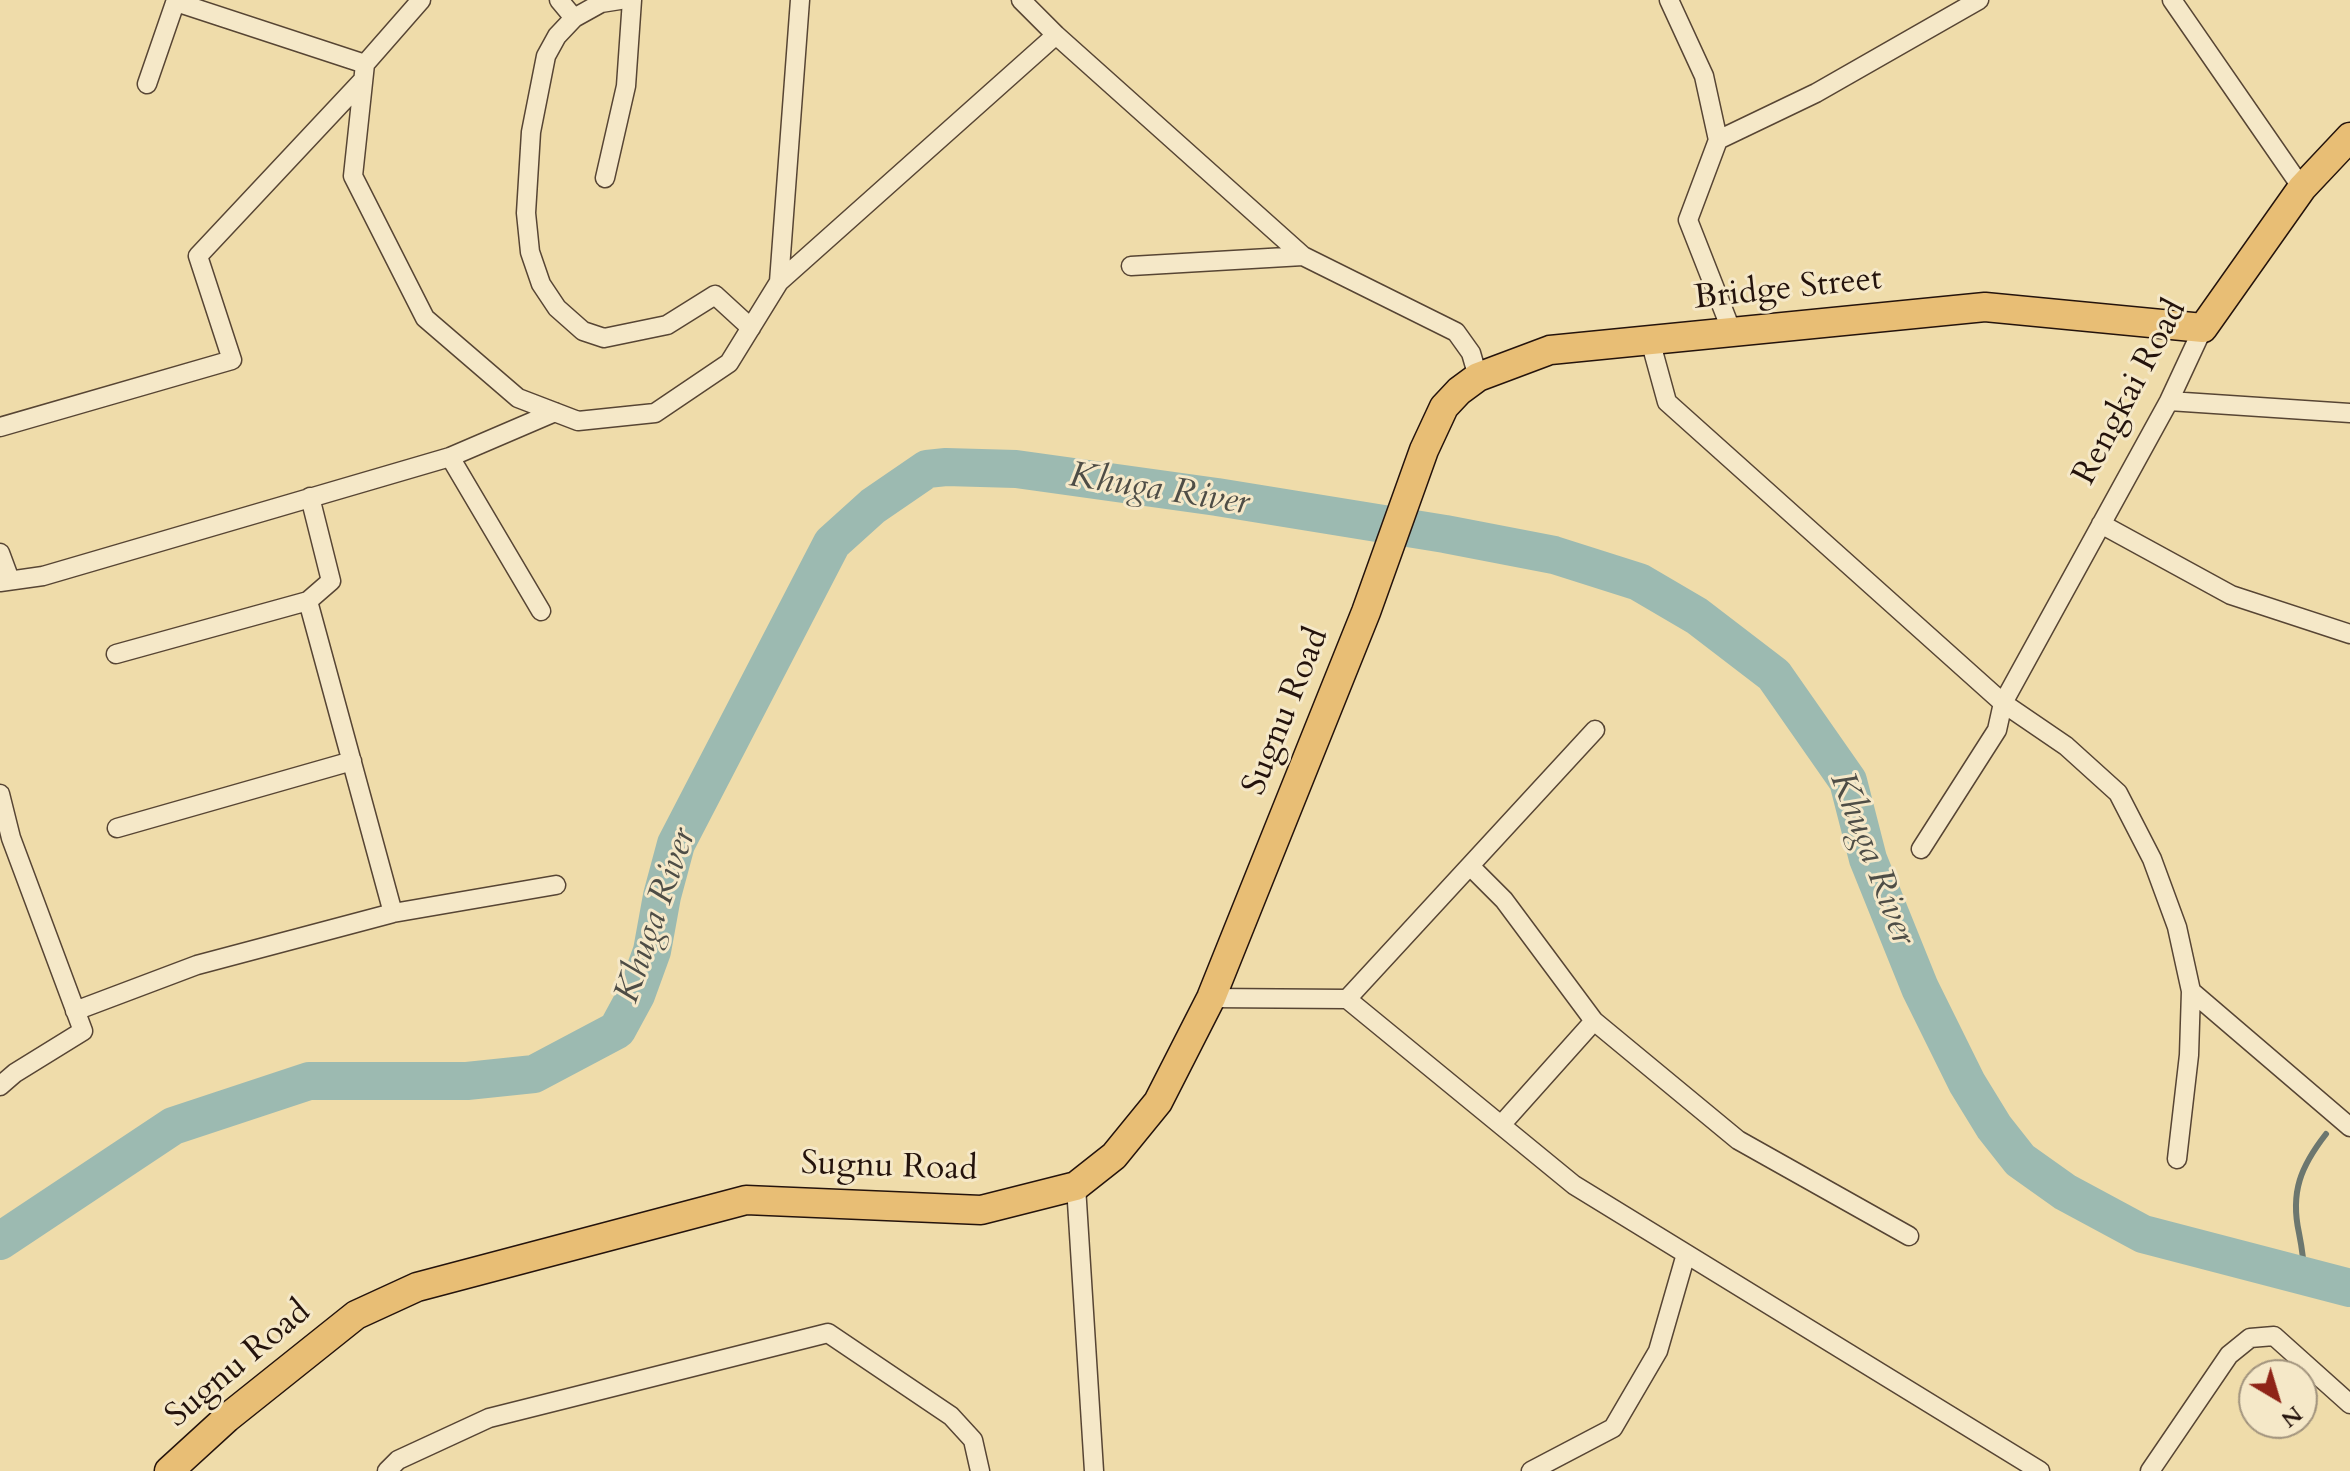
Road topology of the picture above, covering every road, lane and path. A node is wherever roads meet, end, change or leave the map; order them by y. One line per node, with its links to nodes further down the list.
1 (421, 0): 13 (street)
2 (559, 0): 11 (street)
3 (620, 0): 11 (street)
4 (632, 0): 17 (street)
5 (800, 0): 21 (street)
6 (1021, 0): 12 (street)
7 (1669, 0): 15 (street)
8 (1979, 0): 15 (street)
9 (2172, 0): 18 (street)
10 (176, 1): 13 (street); 14 (street)
11 (574, 18): 22 (street)
12 (1056, 35): 19 (street); 21 (street)
13 (364, 72): 28 (street); 30 (street)
14 (147, 84)
15 (1718, 140): 24 (street)
16 (2349, 141): 18 (main road, Rengkai Road)
17 (605, 178)
18 (2302, 188): 23 (main road, Rengkai Road)
19 (1303, 256): 20 (street); 26 (street)
20 (1131, 266)
21 (779, 282): 22 (street)
22 (751, 328): 28 (street)
23 (2203, 328): 24 (main road, Bridge Street); 27 (street, Rengkai Road)
24 (1732, 332): 25 (main road, Bridge Street)
25 (1650, 340): 26 (main road, Bridge Street); 41 (street)
26 (1478, 377): 31 (main road, Bridge Street)
27 (2169, 401): 29 (street); 34 (street, Rengkai Road)
28 (555, 412): 32 (street)
29 (2350, 413)
30 (0, 427)
31 (1424, 450): 51 (main road, Sugnu Road)
32 (450, 457): 33 (street); 38 (street)
33 (310, 497): 36 (street); 37 (street)
34 (2101, 524): 39 (street); 41 (street, Rengkai Road)
35 (0, 553): 36 (street)
36 (5, 581)
37 (308, 601): 40 (street); 43 (street)
38 (541, 611)
39 (2350, 634)
40 (116, 654)
41 (2003, 703): 46 (street, Rengkai Road); 50 (street)
42 (1595, 730): 47 (street)
43 (352, 761): 45 (street); 49 (street)
44 (0, 794): 53 (street)
45 (117, 828)
46 (1921, 849)
47 (1470, 866): 52 (street); 54 (street)
48 (556, 885): 49 (street)
49 (393, 913): 53 (street)
50 (2191, 991): 57 (street); 58 (street)
51 (1211, 998): 52 (street); 59 (main road, Sugnu Road)
52 (1347, 999): 56 (street)
53 (75, 1011): 55 (street)
54 (1594, 1021): 56 (street); 60 (street)
55 (0, 1086)
56 (1501, 1125): 61 (street)
57 (2350, 1127)
58 (2177, 1159)
59 (1076, 1186): 64 (main road, Sugnu Road); 66 (street)
60 (1909, 1236)
61 (1686, 1254): 67 (street); 68 (street)
62 (2350, 1404): 69 (street)
63 (397, 1467): 65 (street)
64 (169, 1471)
65 (980, 1471)
66 (1094, 1471)
67 (1531, 1471)
68 (2040, 1471)
69 (2150, 1471)

